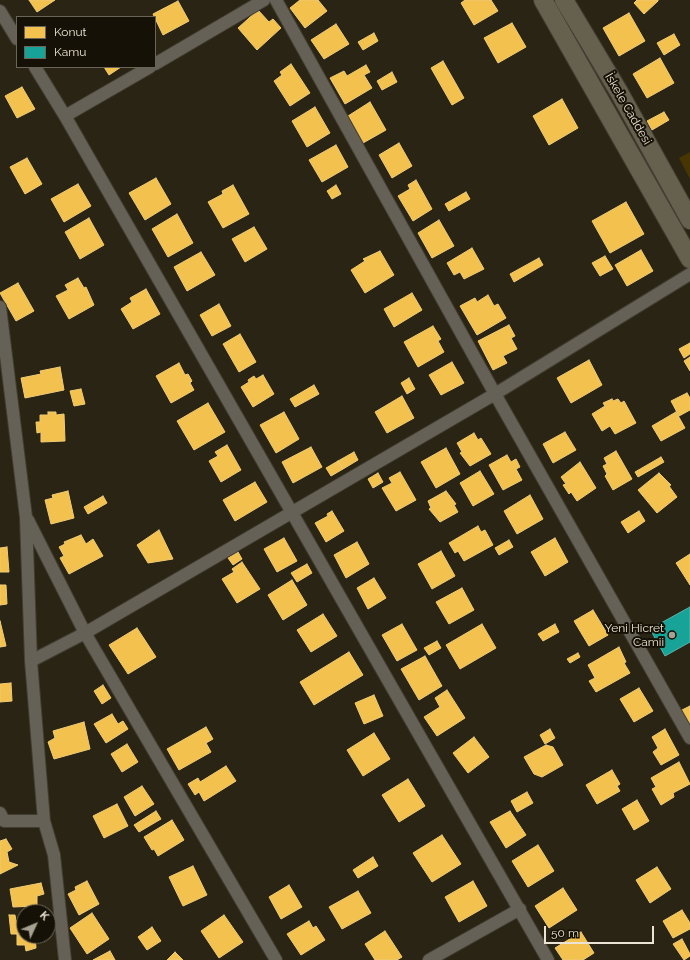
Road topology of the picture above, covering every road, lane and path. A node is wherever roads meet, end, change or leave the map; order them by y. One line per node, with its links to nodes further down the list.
1 (264, 0): 7 (street)
2 (276, 0): 15 (street)
3 (542, 0): 12 (main road)
4 (564, 0): 11 (main road, İskele Caddesi)
5 (0, 11): 6 (street)
6 (16, 37)
7 (156, 63)
8 (35, 68): 10 (street)
9 (148, 68): 10 (street)
10 (65, 116): 16 (street)
11 (690, 220)
12 (690, 259)
13 (690, 274): 15 (street)
14 (0, 306): 17 (street)
15 (495, 394): 16 (street); 20 (street)
16 (291, 514): 18 (street); 23 (street)
17 (26, 517): 18 (street); 19 (street)
18 (85, 633): 19 (street); 25 (street)
19 (30, 661): 22 (street)
20 (690, 738)
21 (1, 819): 22 (street)
22 (44, 821): 24 (street)
23 (520, 909): 26 (street); 27 (street)
24 (65, 960)
25 (276, 960)
26 (429, 960)
27 (548, 960)

